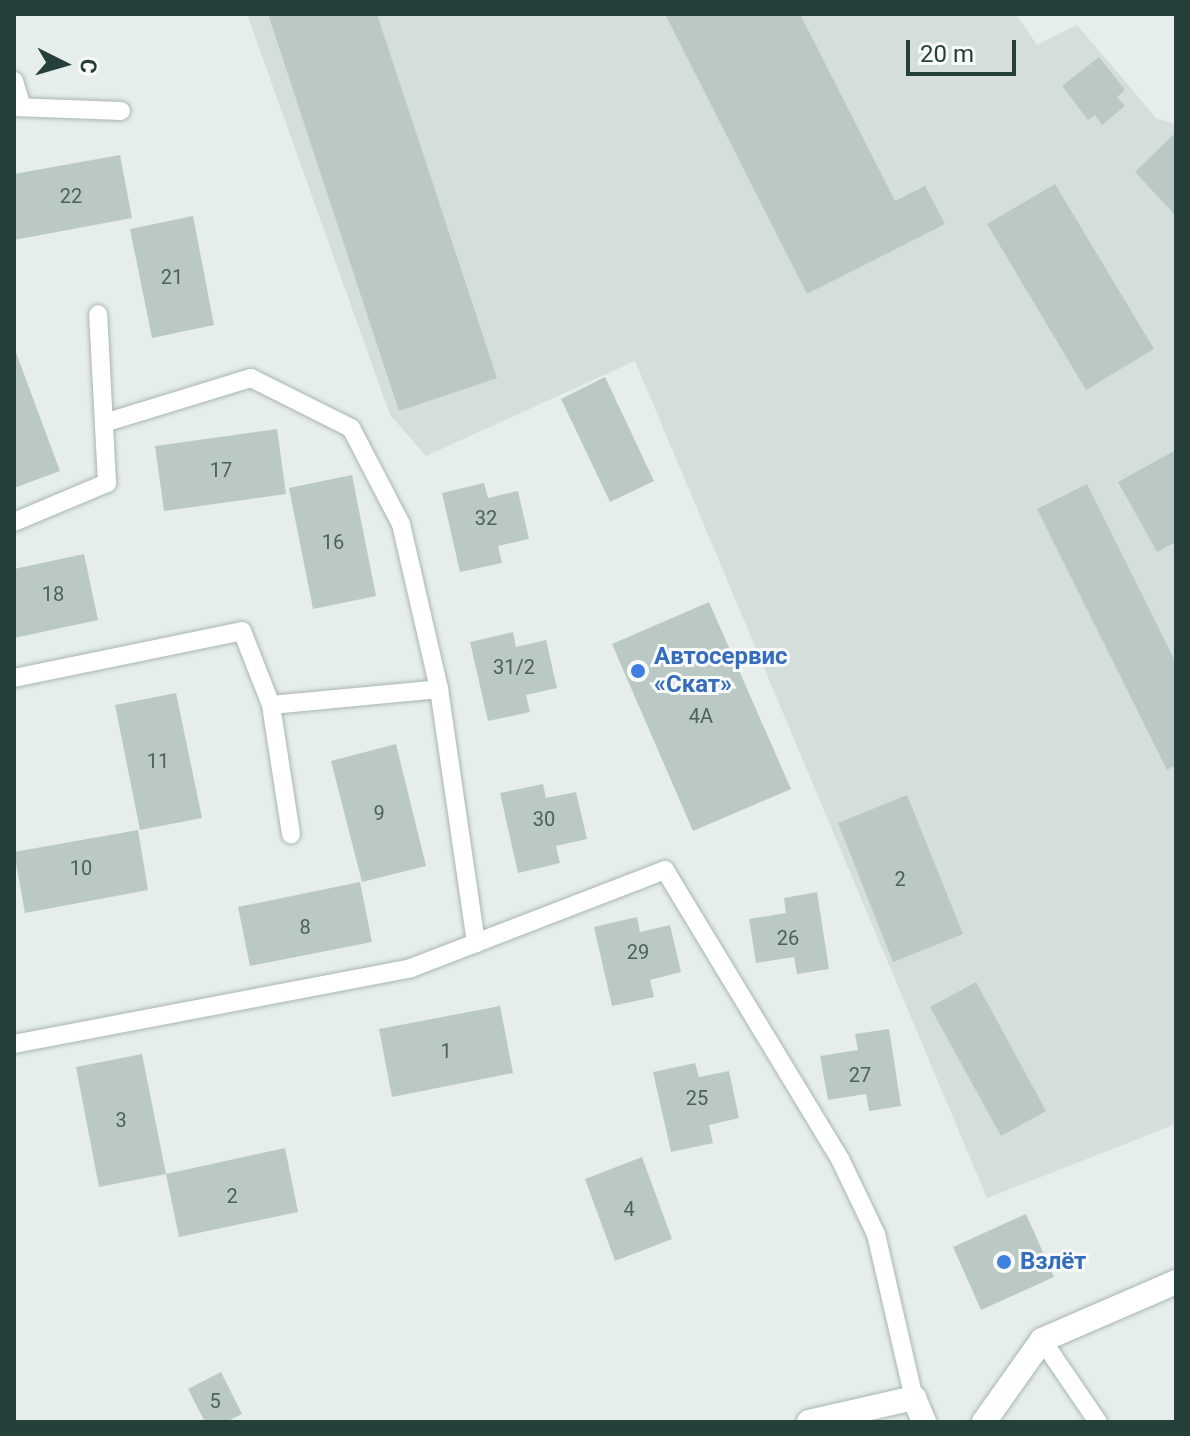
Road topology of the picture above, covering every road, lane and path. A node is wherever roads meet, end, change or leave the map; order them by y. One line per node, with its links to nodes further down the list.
1 (14, 81): 2 (lane)
2 (18, 107): 3 (lane)
3 (121, 111)
4 (98, 314): 5 (lane)
5 (104, 423): 6 (lane); 8 (lane)
6 (14, 522)
7 (14, 678): 9 (lane)
8 (439, 689): 9 (lane); 11 (lane)
9 (271, 705): 10 (lane)
10 (291, 834)
11 (476, 943): 12 (lane); 15 (lane)
12 (14, 1044)
13 (1176, 1282): 14 (street)
14 (1042, 1340): 18 (street); 19 (lane)
15 (914, 1398): 16 (street); 17 (street)
16 (809, 1422)
17 (924, 1422)
18 (984, 1422)
19 (1098, 1422)

